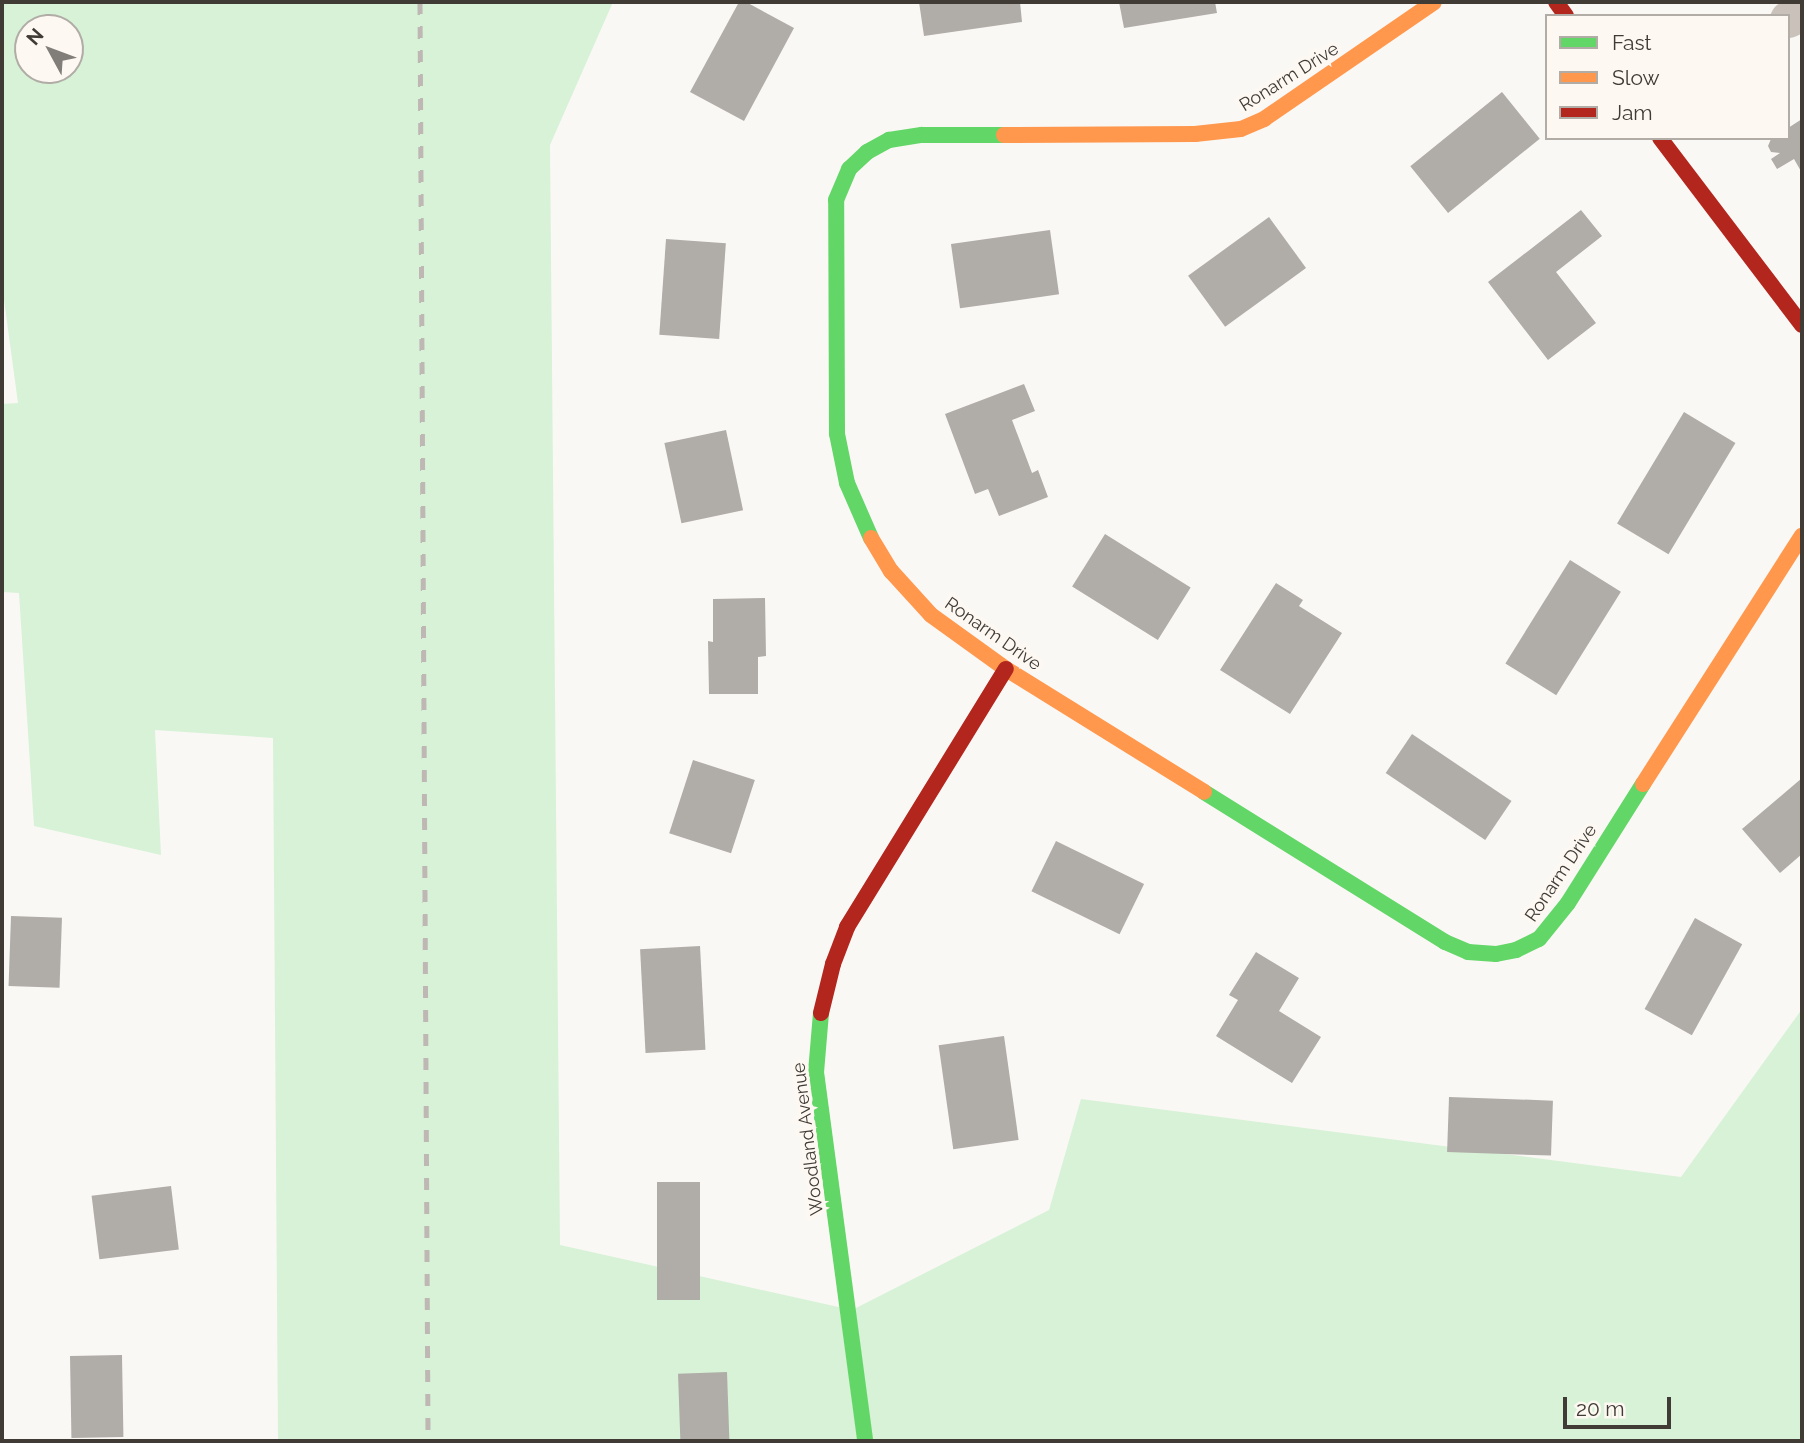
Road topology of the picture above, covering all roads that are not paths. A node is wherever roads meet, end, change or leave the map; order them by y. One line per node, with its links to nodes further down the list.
1 (1434, 2): 5 (street, Ronarm Drive)
2 (1662, 140): 3 (street)
3 (1802, 325)
4 (1802, 535): 5 (street, Ronarm Drive)
5 (1006, 669): 6 (street, Woodland Avenue)
6 (865, 1441)

